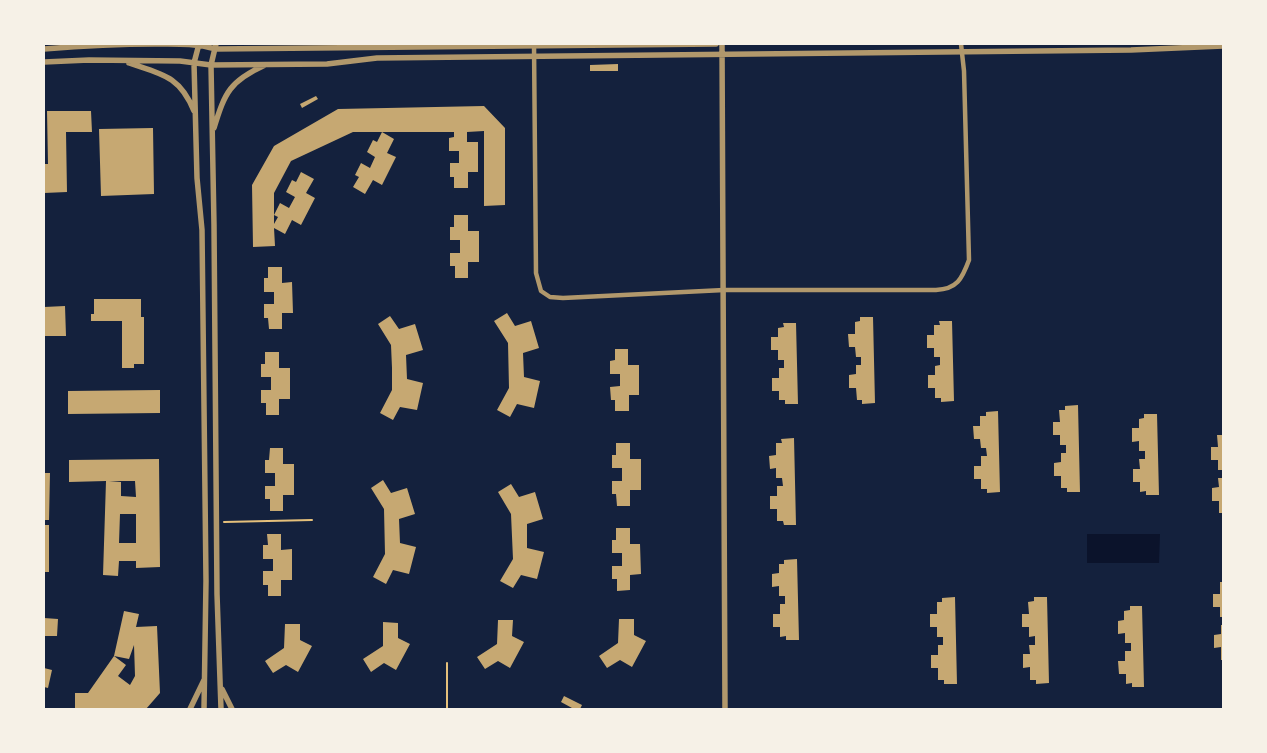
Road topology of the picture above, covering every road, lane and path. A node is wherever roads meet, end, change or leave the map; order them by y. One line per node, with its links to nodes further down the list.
1 (150, 44): 2 (street); 10 (street)
2 (199, 44): 8 (street); 17 (street)
3 (271, 44): 11 (street)
4 (716, 44): 7 (street)
5 (722, 44): 13 (street)
6 (961, 44): 12 (street)
7 (534, 45): 11 (street); 14 (street)
8 (216, 46): 11 (street); 19 (street)
9 (1222, 46): 12 (street)
10 (44, 49)
11 (286, 49)
12 (962, 51): 13 (street); 22 (street)
13 (722, 55): 14 (street); 22 (street)
14 (534, 57): 18 (street); 22 (street)
15 (124, 61): 16 (street); 17 (street); 20 (street)
16 (44, 62)
17 (194, 63): 19 (street); 20 (street)
18 (267, 64): 19 (street); 21 (street)
19 (211, 65): 21 (street)
20 (196, 116): 26 (street)
21 (212, 134): 24 (street)
22 (724, 290): 33 (street)
23 (312, 520): 24 (path)
24 (216, 522): 27 (street)
25 (447, 663): 32 (path)
26 (205, 678): 28 (street); 29 (street)
27 (221, 686): 30 (street); 31 (street)
28 (190, 709)
29 (204, 709)
30 (221, 709)
31 (232, 709)
32 (447, 709)
33 (725, 709)

